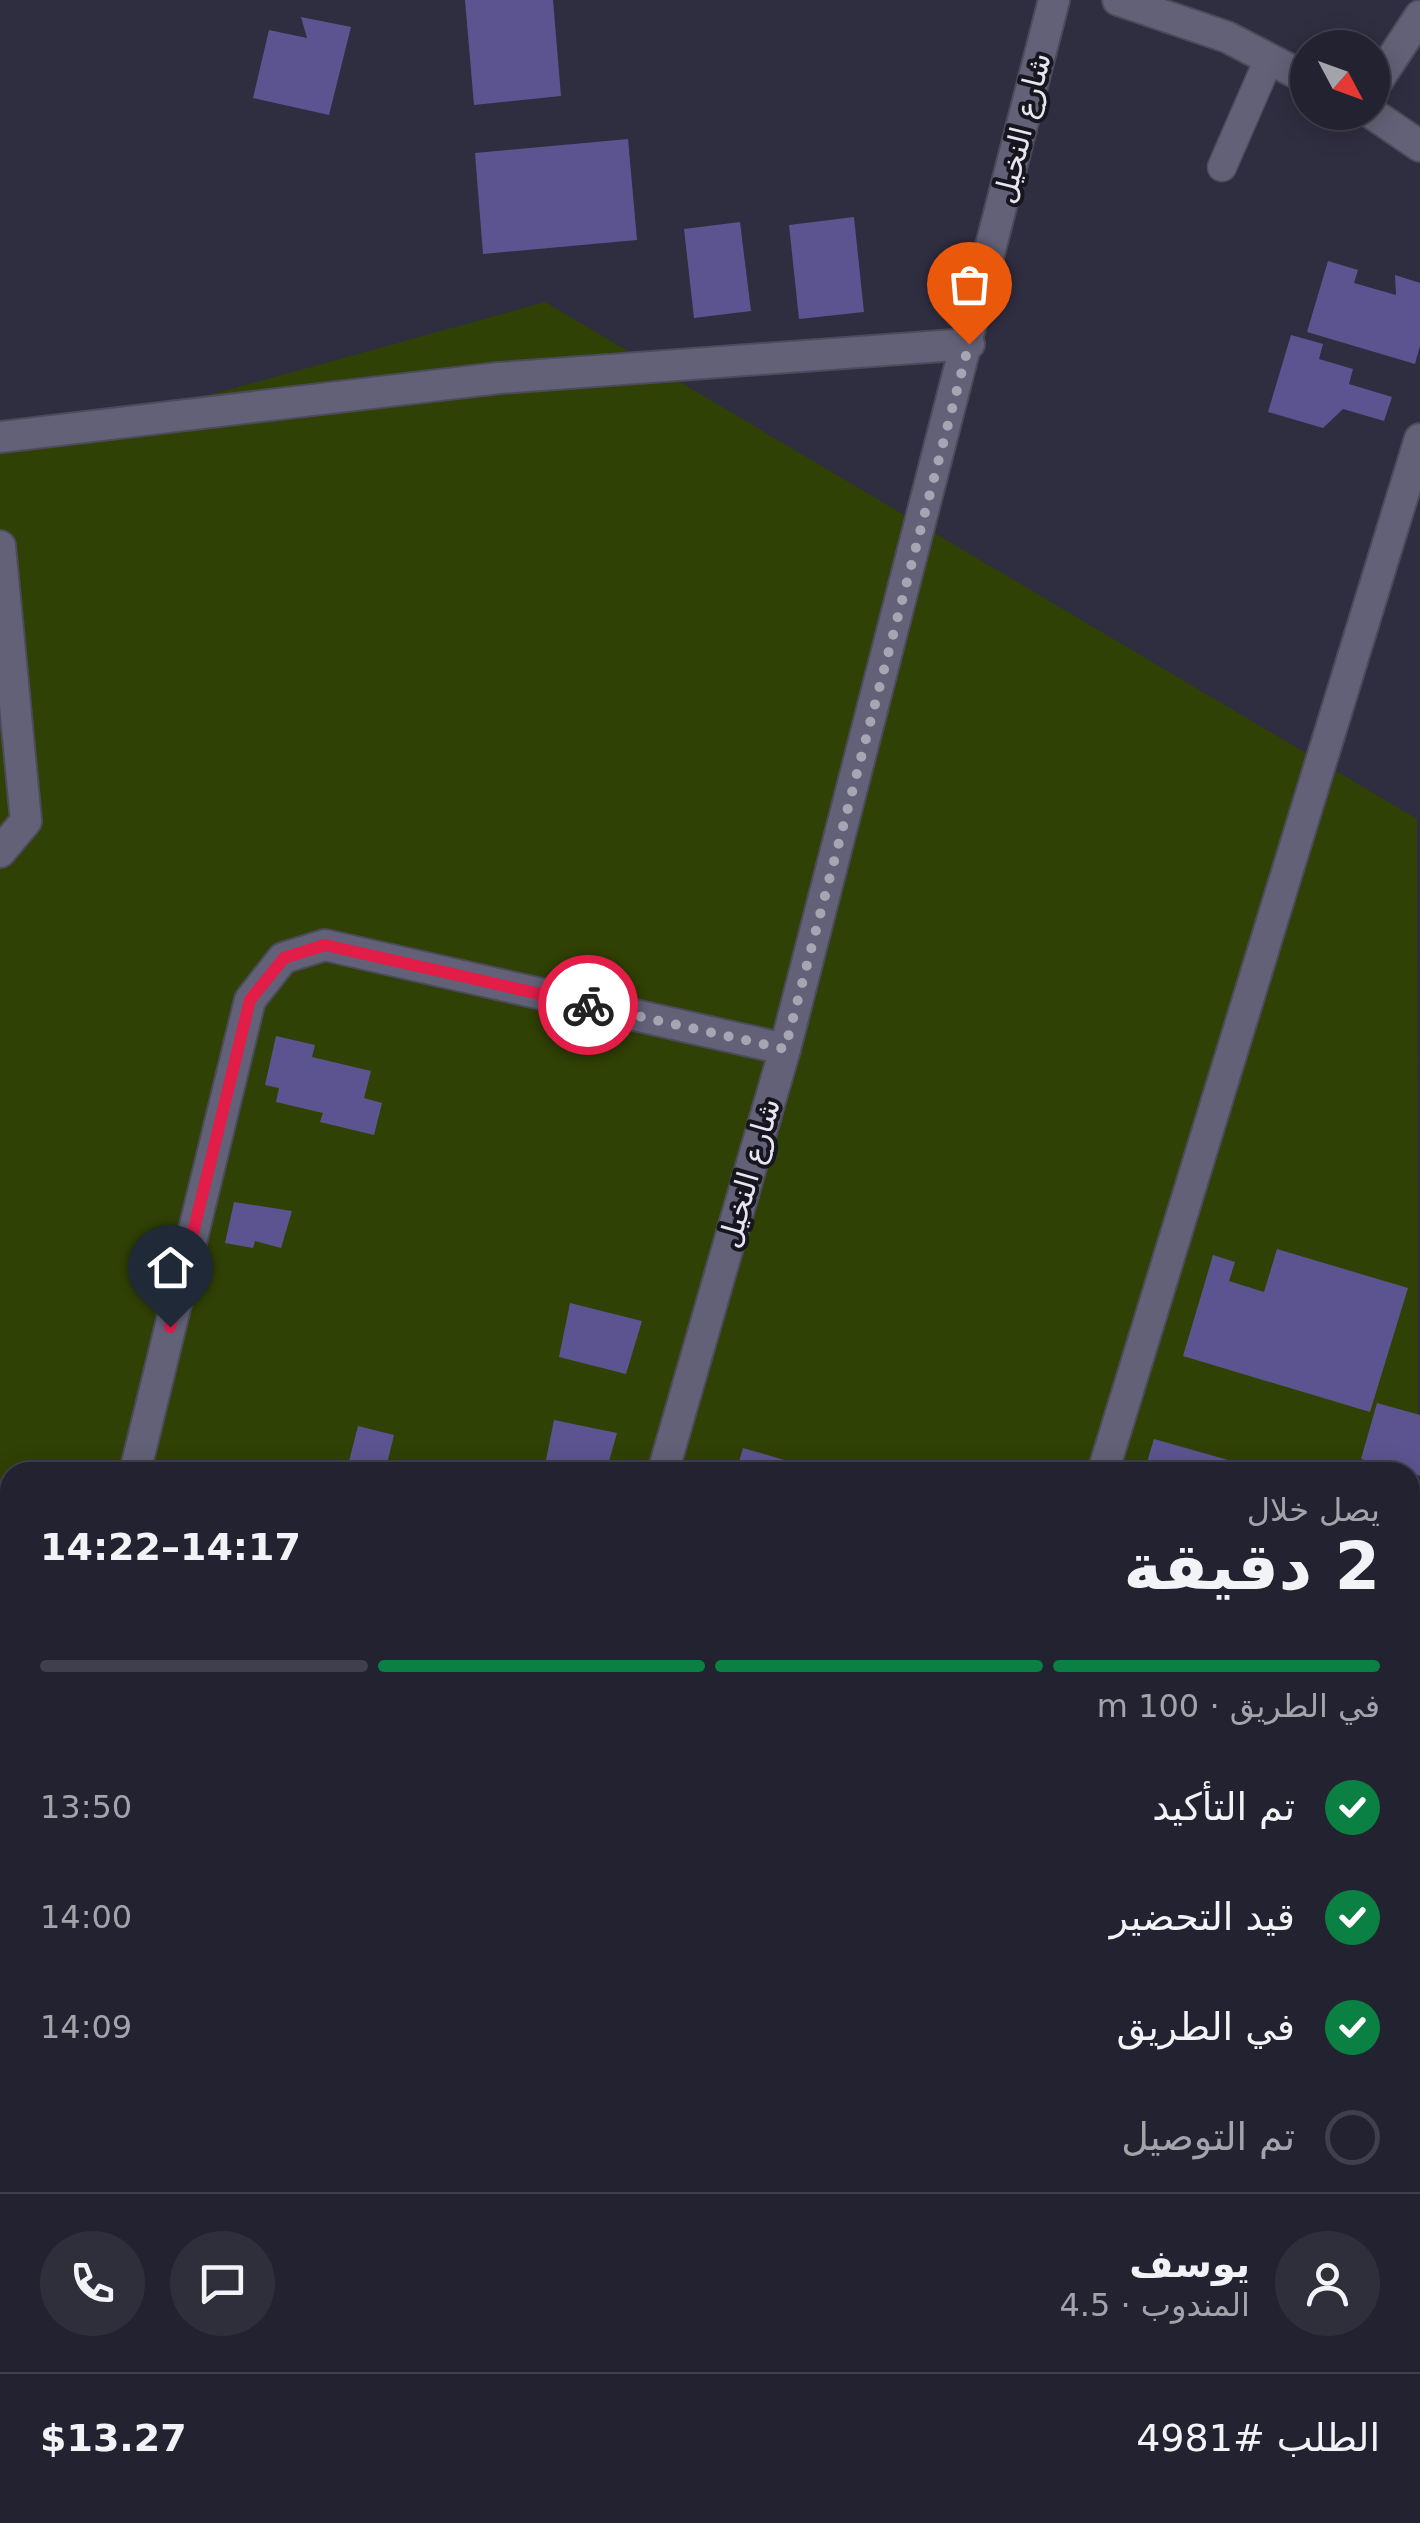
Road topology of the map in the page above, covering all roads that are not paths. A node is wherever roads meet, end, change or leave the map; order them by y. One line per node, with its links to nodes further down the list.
1 (1054, 0): 10 (street, شارع النخيل)
2 (1118, 0): 4 (street)
3 (1420, 16): 5 (street)
4 (1269, 59): 6 (street); 9 (lane)
5 (1390, 62)
6 (1290, 70)
7 (1390, 126): 8 (street)
8 (1420, 146)
9 (1222, 167)
10 (969, 344): 11 (street); 15 (street, شارع النخيل)
11 (0, 437)
12 (1420, 439): 18 (street)
13 (0, 546): 14 (street)
14 (0, 852)
15 (785, 1049): 16 (street); 17 (street, شارع النخيل)
16 (137, 1462)
17 (666, 1462)
18 (1106, 1462)

